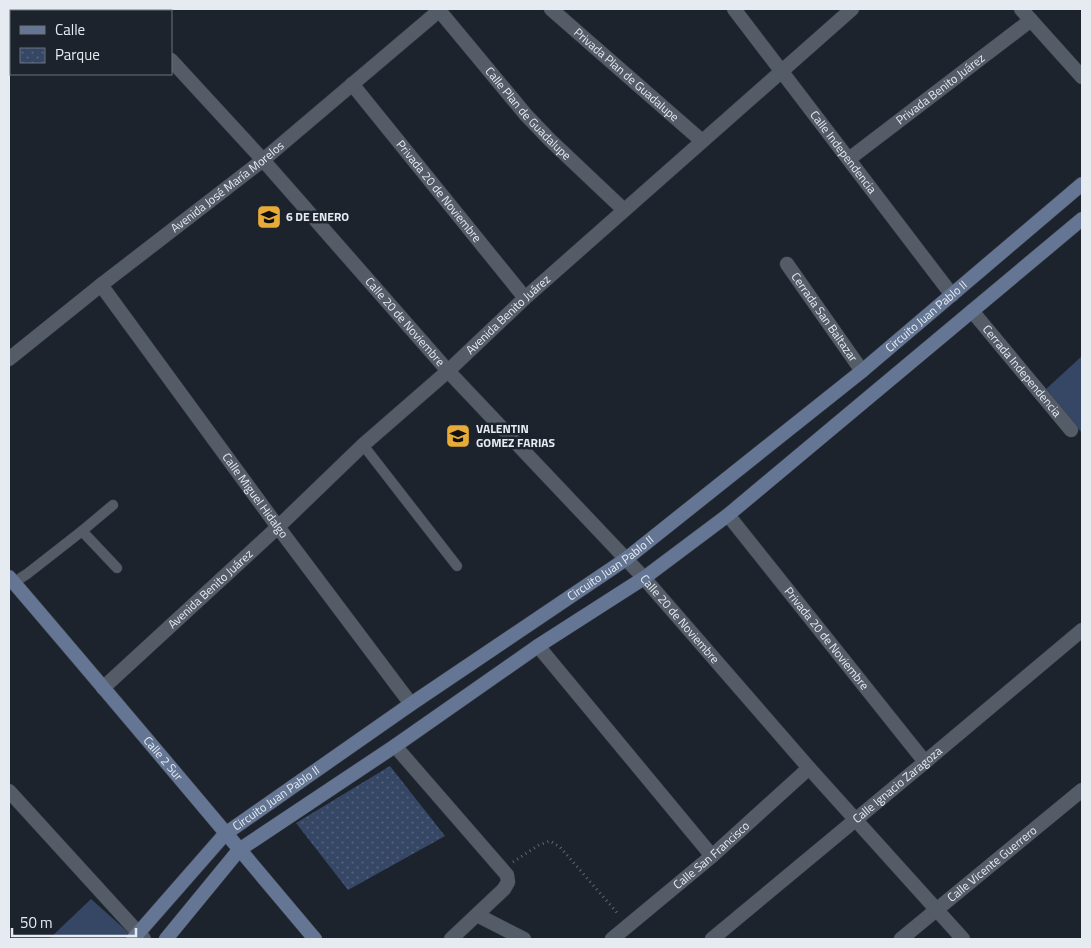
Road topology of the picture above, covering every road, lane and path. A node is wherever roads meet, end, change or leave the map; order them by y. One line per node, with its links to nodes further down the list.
1 (439, 9): 10 (street, Avenida José María Morelos); 15 (street, Calle Plan de Guadalupe)
2 (551, 9): 11 (street, Privada Plan de Guadalupe)
3 (734, 9): 8 (street, Calle Independencia)
4 (852, 9): 8 (street, Avenida Benito Juárez)
5 (1022, 9): 6 (street)
6 (1031, 20): 9 (street); 12 (street, Privada Benito Juárez)
7 (172, 61): 13 (street, Calle 20 de Noviembre)
8 (780, 71): 11 (street, Avenida Benito Juárez); 12 (street, Calle Independencia)
9 (1082, 77)
10 (352, 84): 13 (street, Avenida José María Morelos); 20 (street, Privada 20 de Noviembre)
11 (702, 141): 15 (street, Avenida Benito Juárez)
12 (849, 159): 19 (street, Calle Independencia)
13 (263, 160): 18 (street, Avenida José María Morelos); 23 (street, Calle 20 de Noviembre)
14 (1082, 184): 19 (main road, Circuito Juan Pablo II)
15 (624, 210): 20 (street, Avenida Benito Juárez)
16 (1082, 219): 21 (main road, Circuito Juan Pablo II)
17 (786, 264): 24 (street, Cerrada San Baltazar)
18 (101, 285): 22 (street, Avenida José María Morelos); 29 (street, Calle Miguel Hidalgo)
19 (952, 295): 24 (main road, Circuito Juan Pablo II)
20 (525, 298): 23 (street, Avenida Benito Juárez)
21 (972, 311): 25 (street, Cerrada Independencia); 28 (main road, Circuito Juan Pablo II)
22 (9, 359)
23 (448, 370): 26 (street, Avenida Benito Juárez); 31 (street, Calle 20 de Noviembre)
24 (862, 371): 31 (main road, Circuito Juan Pablo II)
25 (1071, 430)
26 (364, 445): 29 (street, Avenida Benito Juárez); 32 (lane)
27 (113, 504): 30 (lane)
28 (728, 515): 34 (main road, Circuito Juan Pablo II); 41 (street, Privada 20 de Noviembre)
29 (278, 528): 38 (street, Avenida Benito Juárez); 39 (street, Calle Miguel Hidalgo)
30 (82, 532): 33 (lane); 35 (lane)
31 (626, 559): 34 (street, Calle 20 de Noviembre); 39 (main road, Circuito Juan Pablo II)
32 (457, 566)
33 (116, 568)
34 (644, 578): 37 (main road, Circuito Juan Pablo II); 42 (street, Calle 20 de Noviembre)
35 (10, 582): 38 (main road, Calle 2 Sur)
36 (1082, 630): 41 (street, Calle Ignacio Zaragoza)
37 (538, 646): 40 (main road, Circuito Juan Pablo II); 48 (street)
38 (103, 688): 46 (main road, Calle 2 Sur)
39 (411, 704): 46 (main road, Circuito Juan Pablo II)
40 (395, 746): 47 (main road, Circuito Juan Pablo II); 49 (street)
41 (925, 762): 45 (street, Calle Ignacio Zaragoza)
42 (809, 768): 45 (street, Calle 20 de Noviembre); 48 (street, Calle San Francisco)
43 (1082, 790): 50 (street, Calle Vicente Guerrero)
44 (9, 791): 53 (street)
45 (855, 819): 50 (street, Calle 20 de Noviembre); 59 (street, Calle Ignacio Zaragoza)
46 (225, 834): 47 (main road, Calle 2 Sur); 53 (main road, Circuito Juan Pablo II)
47 (239, 850): 54 (main road, Circuito Juan Pablo II); 55 (main road, Calle 2 Sur)
48 (712, 856): 52 (street, Calle San Francisco)
49 (503, 869): 51 (street); 52 (path)
50 (936, 909): 60 (street, Calle Vicente Guerrero); 61 (street, Calle 20 de Noviembre)
51 (477, 915): 56 (street); 57 (street)
52 (628, 926): 58 (street, Calle San Francisco)
53 (138, 937)
54 (166, 939)
55 (314, 939)
56 (451, 939)
57 (524, 939)
58 (612, 939)
59 (712, 939)
60 (901, 939)
61 (963, 939)

